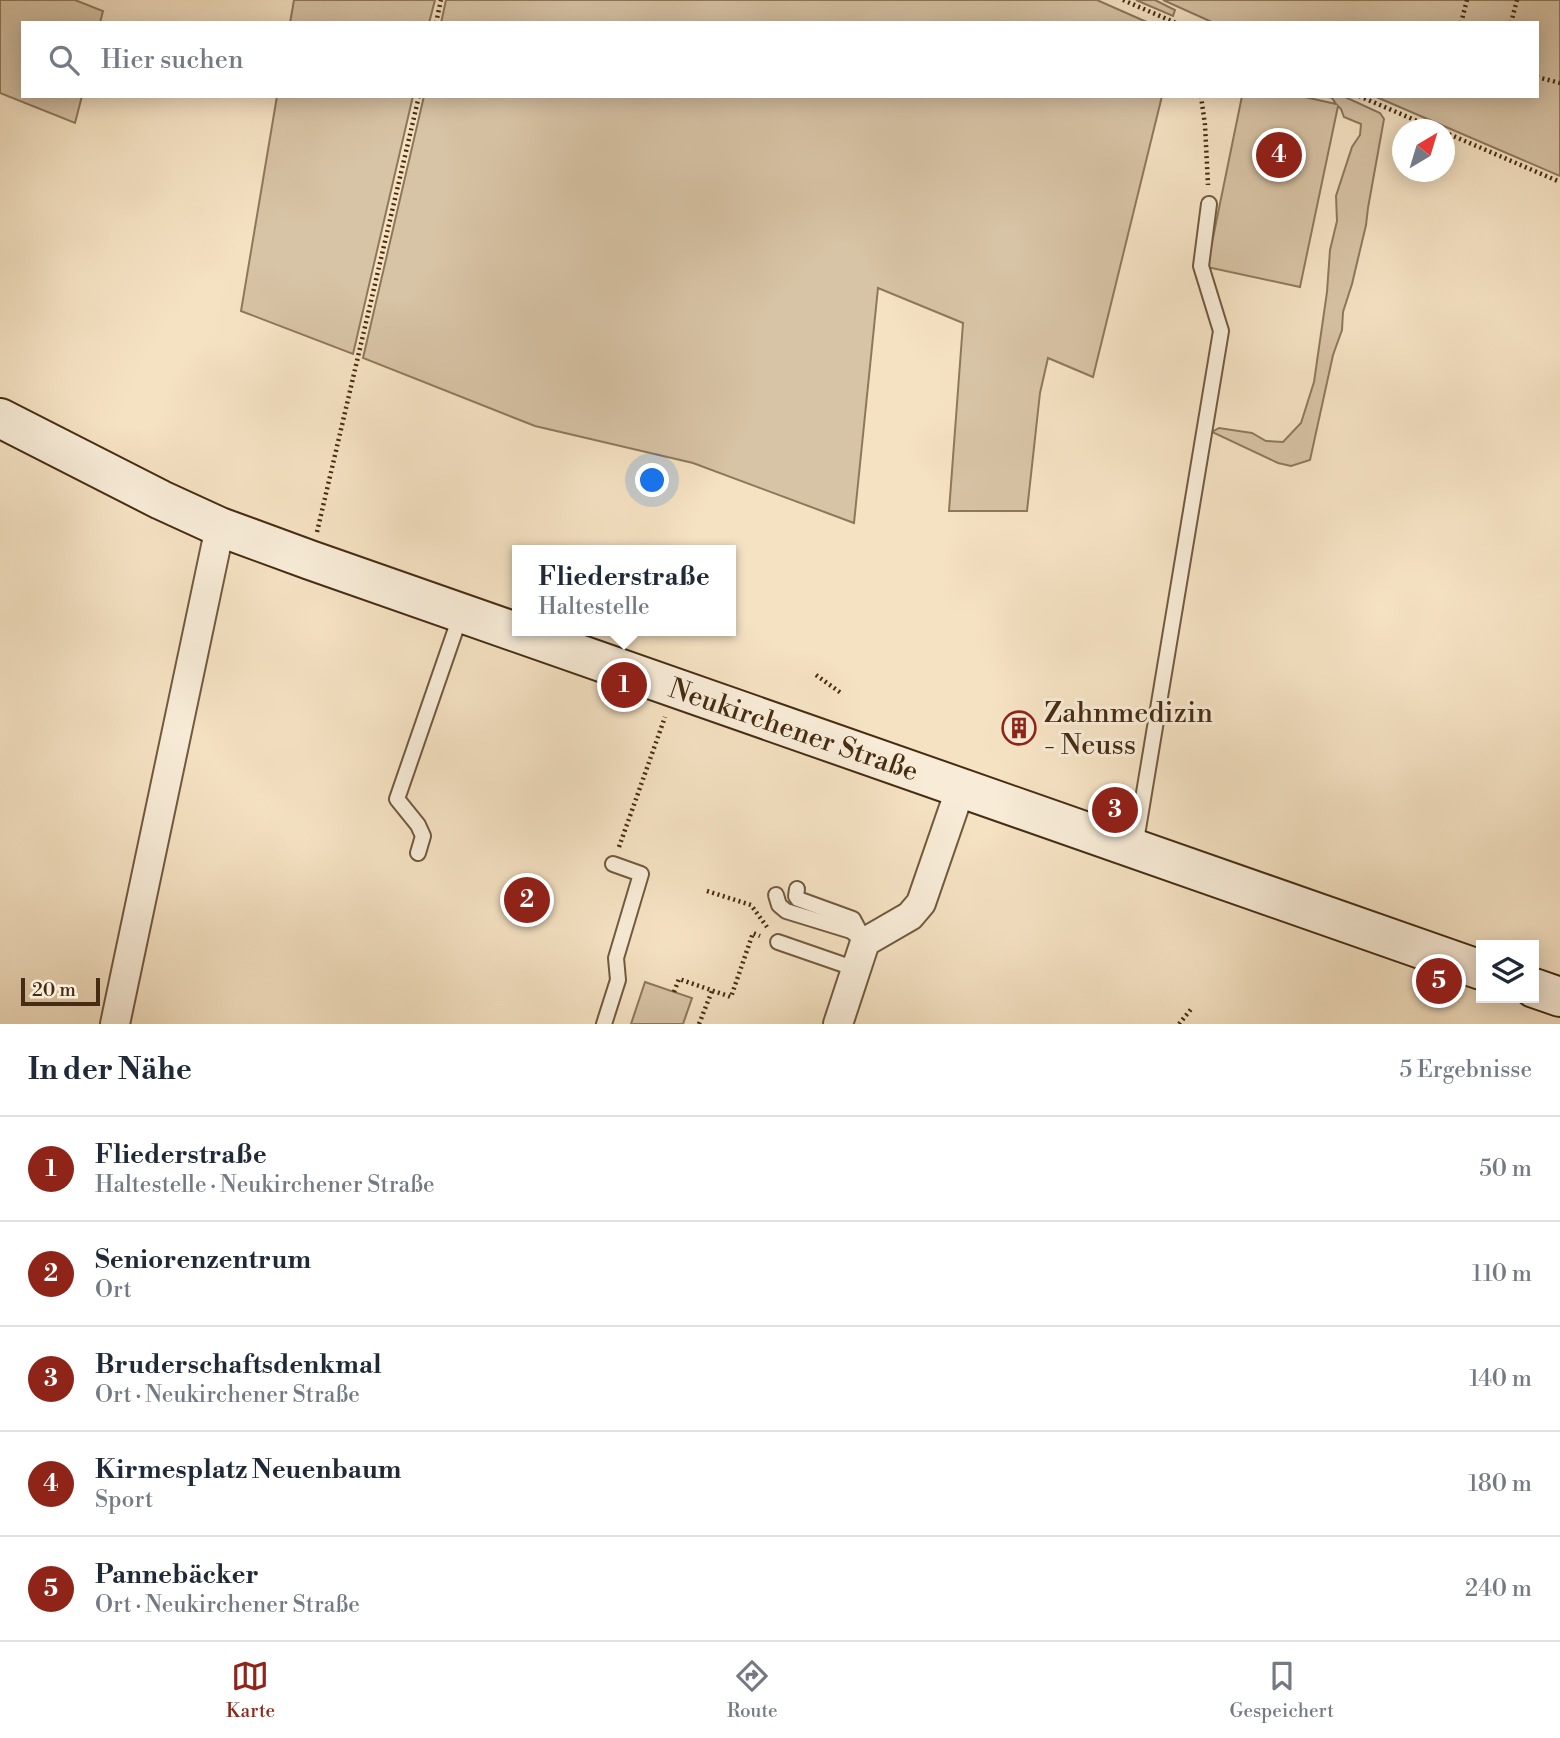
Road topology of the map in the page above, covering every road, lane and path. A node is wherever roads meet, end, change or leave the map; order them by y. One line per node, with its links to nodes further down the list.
1 (441, 0): 5 (path)
2 (1123, 0): 6 (path)
3 (1467, 0): 7 (path)
4 (1517, 0): 8 (path)
5 (436, 21)
6 (1171, 21)
7 (1462, 21)
8 (1512, 21)
9 (1539, 77): 10 (path)
10 (1560, 83)
11 (419, 98): 20 (path)
12 (1201, 98): 17 (path)
13 (1364, 98): 14 (path)
14 (1412, 119)
15 (1455, 137): 16 (path)
16 (1560, 182)
17 (1209, 204): 28 (lane)
18 (0, 418): 19 (street, Neukirchener Straße)
19 (220, 527): 20 (street, Neukirchener Straße); 43 (street)
20 (310, 560): 21 (street, Neukirchener Straße)
21 (461, 613): 22 (street, Neukirchener Straße); 29 (lane)
22 (512, 631)
23 (528, 636): 25 (street, Neukirchener Straße)
24 (816, 675): 26 (path)
25 (675, 687): 27 (street, Neukirchener Straße); 30 (path)
26 (841, 693)
27 (961, 787): 28 (street, Neukirchener Straße); 35 (street)
28 (1134, 848): 36 (street, Neukirchener Straße)
29 (418, 853)
30 (613, 864): 44 (lane)
31 (797, 889): 35 (lane)
32 (707, 891): 34 (path)
33 (776, 895): 35 (lane)
34 (778, 942): 37 (lane); 39 (path)
35 (865, 942): 37 (street)
36 (1476, 968)
37 (856, 969): 46 (street)
38 (1539, 990): 41 (street)
39 (712, 991): 40 (path); 45 (path)
40 (674, 992)
41 (1560, 998)
42 (1192, 1008): 47 (path)
43 (116, 1024)
44 (604, 1024)
45 (699, 1024)
46 (838, 1024)
47 (1179, 1024)

